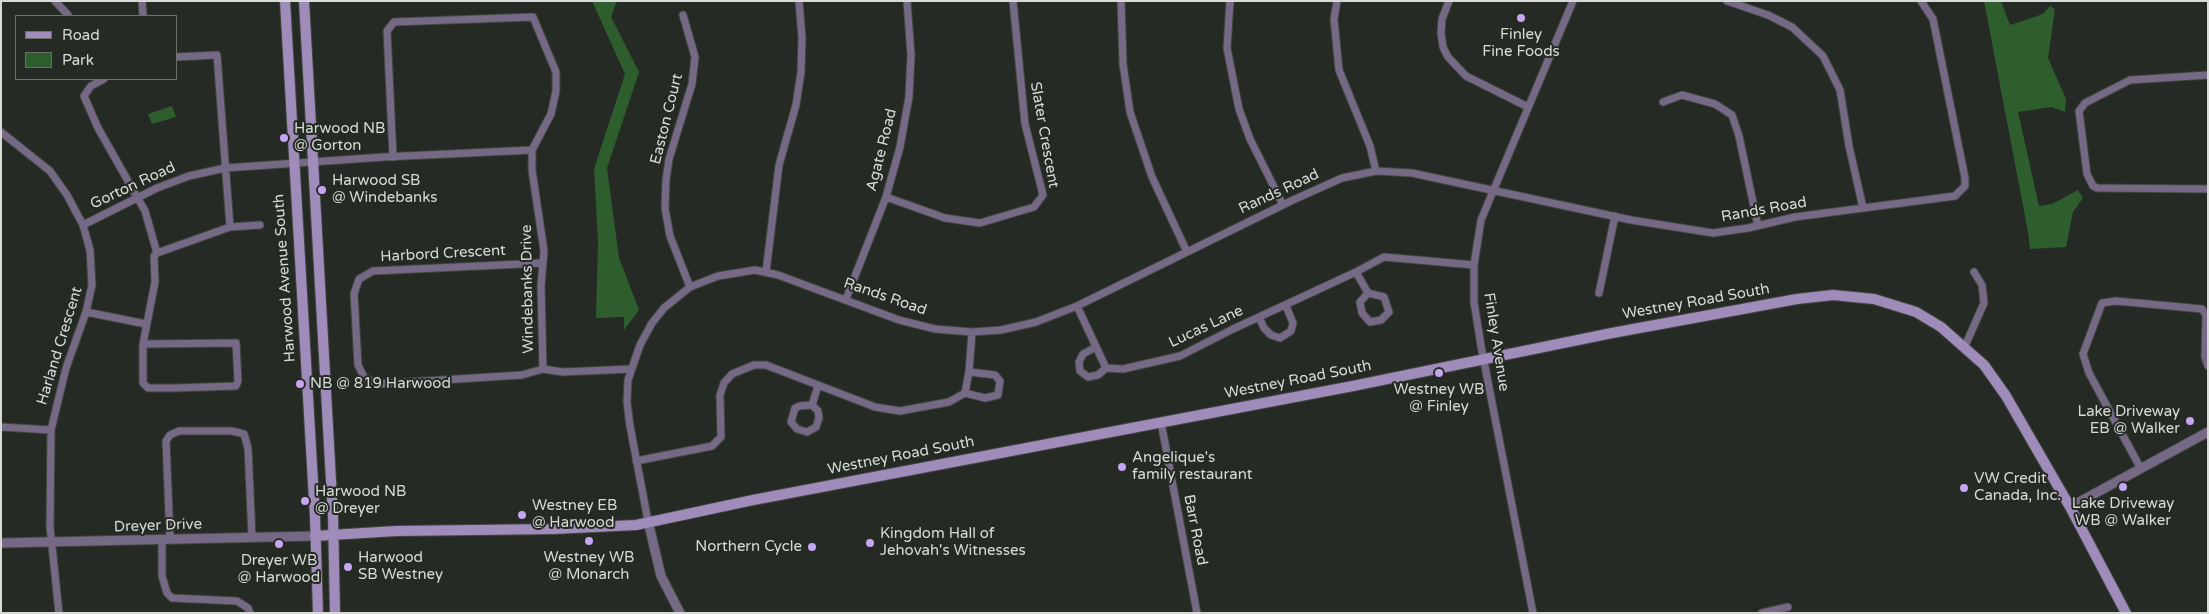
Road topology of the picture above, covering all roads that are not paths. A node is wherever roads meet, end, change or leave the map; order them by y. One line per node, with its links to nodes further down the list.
1 (55, 1): 16 (street)
2 (142, 1): 17 (street)
3 (285, 1): 27 (main road, Harwood Avenue South)
4 (304, 1): 26 (main road)
5 (799, 1): 45 (street)
6 (907, 1): 32 (street, Agate Road)
7 (1013, 1): 32 (street, Slater Crescent)
8 (1121, 1): 41 (street)
9 (1230, 1): 34 (street)
10 (1337, 1): 29 (street)
11 (1449, 1): 22 (street)
12 (1573, 1): 22 (street, Finley Avenue)
13 (1727, 1): 35 (street)
14 (1921, 1): 35 (street, Rands Road)
15 (683, 14): 48 (street, Easton Court)
16 (68, 15)
17 (143, 15)
18 (178, 57): 28 (street)
19 (2208, 75): 30 (street)
20 (102, 80): 33 (street)
21 (1663, 102): 39 (street)
22 (1528, 106): 31 (street, Finley Avenue)
23 (1, 132): 37 (street, Harland Crescent)
24 (532, 150): 25 (street); 25 (street); 43 (street, Windebanks Drive)
25 (393, 157): 26 (street)
26 (313, 162): 27 (street); 79 (main road)
27 (293, 163): 28 (street, Gorton Road); 78 (main road, Harwood Avenue South)
28 (225, 168): 33 (street, Gorton Road); 40 (street)
29 (1376, 171): 31 (street, Rands Road); 34 (street, Rands Road)
30 (2208, 189)
31 (1493, 190): 36 (street, Rands Road); 44 (street, Finley Avenue)
32 (886, 196): 51 (street, Agate Road)
33 (138, 197): 37 (street, Gorton Road); 42 (street)
34 (1283, 205): 41 (street, Rands Road)
35 (1863, 208): 39 (street, Rands Road)
36 (1615, 216): 39 (street, Rands Road); 50 (street)
37 (84, 225): 54 (street, Harland Crescent)
38 (260, 225): 40 (street)
39 (1758, 226)
40 (230, 227): 42 (street)
41 (1188, 252): 52 (street, Rands Road)
42 (158, 253): 56 (street)
43 (543, 263): 64 (street, Windebanks Drive); 64 (street, Harbord Crescent)
44 (1474, 265): 46 (street, Lucas Lane); 61 (street, Finley Avenue)
45 (766, 272): 48 (street, Rands Road); 51 (street, Rands Road)
46 (1356, 272): 49 (street); 53 (street, Lucas Lane)
47 (1974, 272): 59 (street)
48 (690, 287): 65 (street, Rands Road)
49 (1368, 293): 49 (street)
50 (1599, 294)
51 (846, 299): 57 (street, Rands Road)
52 (1077, 306): 57 (street, Rands Road); 60 (street)
53 (1286, 306): 55 (street, Lucas Lane); 55 (street, Lucas Lane)
54 (86, 312): 56 (street); 72 (street, Harland Crescent)
55 (1259, 317): 63 (street, Lucas Lane)
56 (146, 324): 58 (street)
57 (972, 332): 66 (street)
58 (143, 344): 58 (street)
59 (1965, 346): 61 (main road, Westney Road South); 76 (main road, Westney Road South)
60 (1096, 347): 63 (street); 63 (street, Lucas Lane)
61 (1484, 360): 70 (main road, Westney Road South); 91 (street, Finley Avenue)
62 (2208, 366): 75 (street)
63 (1106, 368)
64 (543, 369): 65 (street, Windebanks Drive)
65 (631, 369): 74 (street, Rands Road)
66 (969, 372): 68 (street); 68 (street)
67 (818, 386): 68 (street); 69 (street); 74 (street)
68 (965, 393)
69 (812, 405)
70 (1161, 422): 77 (main road, Westney Road South); 90 (street, Barr Road)
71 (1, 427): 72 (street)
72 (51, 430): 82 (street, Harland Crescent)
73 (2208, 432): 75 (street)
74 (636, 461): 77 (street, Rands Road)
75 (2141, 469): 76 (street)
76 (2070, 507): 93 (main road, Westney Road South)
77 (648, 521): 79 (main road, Westney Road South); 89 (street)
78 (315, 536): 79 (main road, Westney Road South); 80 (street, Dreyer Drive); 87 (main road, Harwood Avenue South)
79 (333, 536): 88 (main road)
80 (252, 537): 81 (street, Dreyer Drive); 81 (street)
81 (166, 540): 82 (street, Dreyer Drive); 86 (street)
82 (52, 542): 83 (street, Dreyer Drive); 85 (street, Harland Crescent)
83 (1, 543)
84 (1788, 607): 92 (street)
85 (59, 613)
86 (250, 613)
87 (318, 613)
88 (335, 613)
89 (680, 613)
90 (1197, 613)
91 (1533, 613)
92 (1762, 613)
93 (2126, 613)

